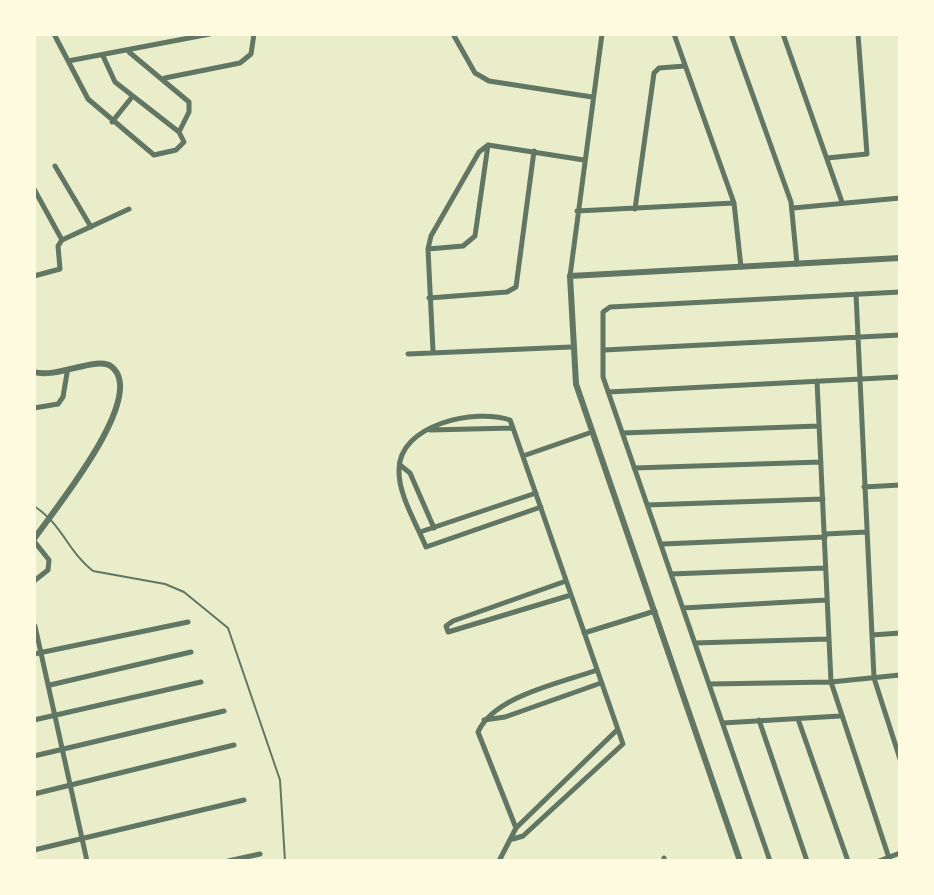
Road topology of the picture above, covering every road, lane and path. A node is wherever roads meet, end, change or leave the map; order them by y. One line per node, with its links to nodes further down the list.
1 (54, 34): 12 (street)
2 (210, 34): 10 (street)
3 (254, 34): 14 (street)
4 (453, 34): 16 (street)
5 (600, 34): 16 (street)
6 (674, 34): 13 (street)
7 (731, 34): 28 (street)
8 (783, 34): 21 (street)
9 (858, 34): 21 (street)
10 (129, 52): 11 (street); 14 (street)
11 (103, 56): 12 (street); 15 (street)
12 (68, 61): 17 (street)
13 (685, 66): 27 (street); 30 (street)
14 (165, 79): 18 (street)
15 (132, 97): 17 (street); 18 (street)
16 (592, 97): 22 (street)
17 (112, 122): 18 (street)
18 (179, 132)
19 (488, 145): 20 (street); 34 (street); 34 (street)
20 (534, 151): 22 (street); 42 (street)
21 (827, 158): 26 (street)
22 (584, 160): 31 (street)
23 (55, 166): 32 (street)
24 (34, 189): 33 (street)
25 (900, 198): 26 (street)
26 (842, 202): 28 (street)
27 (734, 203): 30 (street); 37 (street)
28 (793, 208): 36 (street)
29 (129, 209): 32 (street)
30 (635, 209): 31 (street)
31 (577, 211): 39 (street)
32 (91, 227): 33 (street)
33 (62, 240): 38 (street)
34 (428, 249): 42 (street)
35 (900, 258): 36 (street)
36 (797, 264): 37 (street)
37 (741, 267): 39 (street)
38 (34, 276)
39 (570, 276): 45 (street)
40 (900, 292): 41 (street)
41 (856, 294): 44 (street); 46 (street)
42 (429, 298): 47 (street)
43 (900, 335): 44 (street)
44 (857, 337): 46 (street); 51 (street)
45 (571, 347): 47 (street); 57 (street)
46 (604, 350): 54 (street)
47 (433, 351): 48 (street)
48 (408, 354)
49 (34, 372): 50 (street)
50 (67, 373): 55 (street); 70 (street)
51 (860, 379): 52 (street); 53 (street); 64 (street)
52 (900, 379)
53 (817, 381): 54 (street); 56 (street)
54 (608, 392): 58 (street)
55 (34, 408)
56 (819, 426): 58 (street); 60 (street)
57 (592, 432): 59 (street); 84 (street)
58 (622, 433): 62 (street)
59 (523, 456): 61 (street); 65 (street)
60 (821, 462): 62 (street); 66 (street)
61 (399, 464): 71 (street); 72 (street)
62 (634, 468): 67 (street)
63 (900, 485): 64 (street)
64 (864, 487): 73 (street)
65 (536, 493): 69 (street); 71 (street)
66 (823, 499): 67 (street); 74 (street)
67 (647, 505): 76 (street)
68 (34, 506): 70 (lane)
69 (541, 507): 72 (street); 80 (street)
70 (49, 516): 75 (street); 128 (lane)
71 (434, 528): 72 (street)
72 (420, 532)
73 (867, 532): 74 (street); 89 (street)
74 (825, 535): 76 (street); 77 (street)
75 (34, 540): 79 (street)
76 (663, 544): 78 (street)
77 (825, 568): 78 (street); 82 (street)
78 (671, 574): 83 (street)
79 (34, 581)
80 (566, 581): 81 (street); 81 (street)
81 (571, 595): 87 (street)
82 (826, 600): 83 (street); 90 (street)
83 (683, 608): 91 (street)
84 (655, 611): 87 (street); 130 (street)
85 (188, 622): 92 (street)
86 (35, 626): 92 (street)
87 (584, 633): 95 (street)
88 (900, 633): 89 (street)
89 (872, 635): 97 (street)
90 (828, 639): 91 (street); 99 (street)
91 (695, 643): 101 (street)
92 (42, 651): 94 (street); 102 (street)
93 (191, 652): 102 (street)
94 (34, 654)
95 (597, 670): 100 (street); 108 (street)
96 (900, 675): 97 (street)
97 (874, 678): 99 (street); 115 (street)
98 (201, 682): 104 (street)
99 (831, 682): 101 (street); 105 (street)
100 (601, 683): 108 (street); 111 (street)
101 (710, 684): 110 (street)
102 (50, 685): 104 (street)
103 (224, 711): 113 (street)
104 (56, 715): 107 (street); 113 (street)
105 (840, 716): 106 (street); 125 (street)
106 (798, 719): 109 (street); 133 (street)
107 (34, 720)
108 (483, 720): 119 (street)
109 (759, 720): 110 (street); 132 (street)
110 (723, 723): 131 (street)
111 (617, 730): 119 (street); 121 (street)
112 (234, 745): 116 (street)
113 (63, 750): 114 (street); 116 (street)
114 (34, 756)
115 (900, 759)
116 (70, 787): 117 (street); 120 (street)
117 (34, 794)
118 (244, 800): 120 (street)
119 (516, 828): 121 (street)
120 (83, 839): 122 (street); 126 (street)
121 (513, 839): 129 (street)
122 (34, 850)
123 (900, 853): 125 (street)
124 (260, 854): 127 (street)
125 (889, 859): 134 (street)
126 (87, 861)
127 (228, 861)
128 (285, 861)
129 (499, 861)
130 (740, 861)
131 (770, 861)
132 (807, 861)
133 (848, 861)
134 (879, 861)

